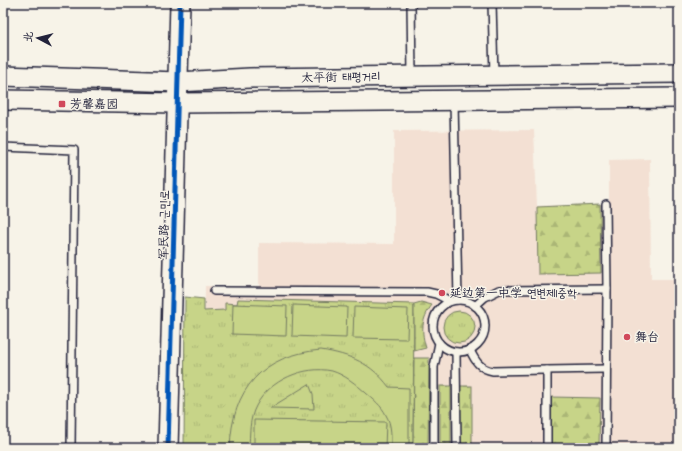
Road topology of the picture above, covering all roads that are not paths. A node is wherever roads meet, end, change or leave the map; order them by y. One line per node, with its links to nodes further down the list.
1 (180, 3): 8 (main road, 军民路 군민로)
2 (411, 3): 7 (lane)
3 (492, 3): 5 (lane)
4 (679, 73): 5 (main road, 太平街 태평거리)
5 (494, 75): 7 (main road, 太平街 태평거리)
6 (3, 76): 8 (main road, 太平街 태평거리)
7 (412, 76): 8 (main road, 太平街 태평거리)
8 (178, 82): 12 (main road, 军民路 군민로)
9 (679, 98): 11 (main road, 太平街 태평거리)
10 (3, 100): 12 (main road, 太平街 태평거리)
11 (454, 102): 12 (main road, 太平街 태평거리); 17 (lane)
12 (177, 104): 26 (main road, 军民路 군민로)
13 (3, 147): 25 (lane)
14 (606, 204): 15 (lane)
15 (608, 289): 19 (lane); 23 (lane)
16 (214, 291): 18 (lane)
17 (458, 300): 18 (lane); 19 (lane)
18 (450, 301): 20 (lane)
19 (475, 306): 21 (lane)
20 (439, 343): 22 (lane); 27 (lane)
21 (470, 350): 22 (lane); 24 (lane)
22 (456, 352): 28 (lane)
23 (605, 369): 24 (lane); 30 (lane)
24 (547, 370): 29 (lane)
25 (72, 448)
26 (168, 448)
27 (434, 448)
28 (457, 448)
29 (547, 448)
30 (606, 448)

